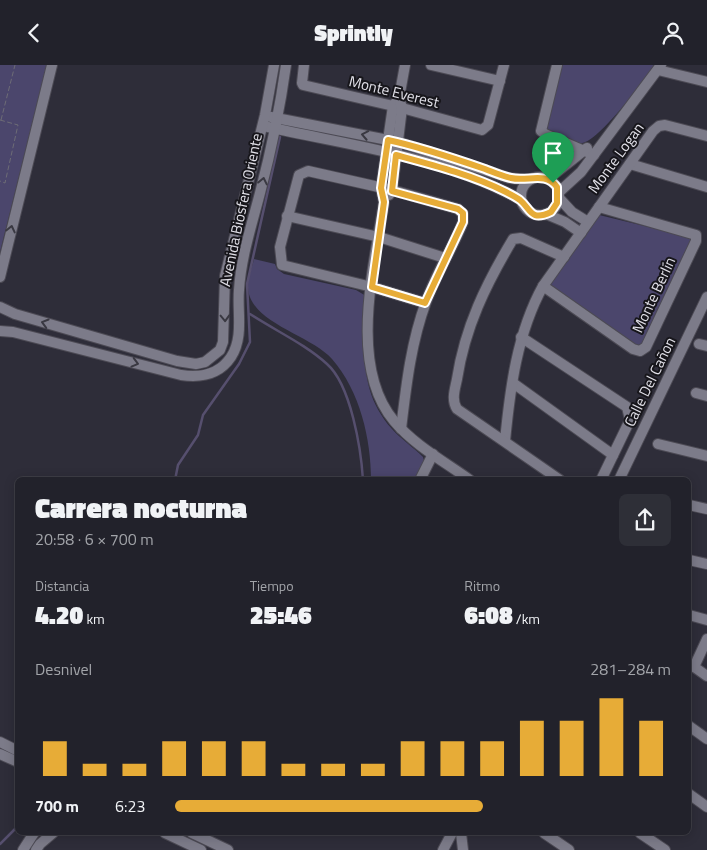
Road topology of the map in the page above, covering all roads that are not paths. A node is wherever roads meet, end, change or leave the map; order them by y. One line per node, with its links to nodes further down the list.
1 (52, 65): 38 (street, one-way to 1)
2 (274, 65): 13 (street, Avenida Biosfera Oriente)
3 (286, 65): 14 (street, Avenida Biosfera Oriente)
4 (304, 65): 12 (street, Monte Everest)
5 (405, 65): 12 (street)
6 (431, 65): 10 (street)
7 (504, 65): 10 (street)
8 (556, 65): 18 (street)
9 (659, 67): 11 (street); 16 (street)
10 (500, 81): 12 (street, Monte Everest)
11 (707, 82)
12 (398, 104): 17 (street)
13 (263, 121): 14 (street); 43 (street, Avenida Biosfera Oriente, one-way to 43)
14 (275, 123): 17 (street, one-way to 14); 19 (street); 44 (street, Avenida Biosfera Oriente, one-way to 14)
15 (707, 136): 21 (street, Monte Logan)
16 (606, 138): 18 (street); 20 (street)
17 (393, 141): 19 (street); 23 (street)
18 (584, 150): 20 (street); 22 (street)
19 (391, 154): 25 (street); 26 (street); 28 (street)
20 (594, 155): 27 (street)
21 (630, 164): 24 (street); 30 (street, Monte Logan)
22 (548, 179): 23 (street); 27 (street)
23 (529, 180): 28 (street)
24 (707, 187)
25 (381, 188): 26 (street); 29 (street); 32 (street)
26 (392, 191): 29 (street); 37 (street)
27 (559, 196): 31 (street); 33 (street)
28 (521, 201): 31 (street)
29 (384, 202): 35 (street)
30 (599, 207): 33 (street, Monte Logan); 39 (street, Monte Berlín)
31 (546, 214): 34 (street)
32 (287, 216): 35 (street); 40 (street)
33 (588, 222): 34 (street, Monte Logan)
34 (581, 233): 36 (street, Monte Logan)
35 (379, 237): 37 (street); 40 (street)
36 (564, 257): 39 (street, Monte Logan); 50 (street)
37 (445, 258): 42 (street)
38 (0, 277)
39 (543, 286): 45 (street, Monte Logan)
40 (372, 287): 42 (street); 49 (street)
41 (707, 297): 59 (street, Calle Del Cañon)
42 (425, 303): 49 (street)
43 (0, 307)
44 (0, 331)
45 (521, 337): 46 (street, Monte Logan); 53 (street)
46 (513, 383): 50 (street, Monte Logan); 53 (street)
47 (696, 393): 48 (street)
48 (707, 396)
49 (402, 429): 52 (street)
50 (505, 441): 57 (street)
51 (658, 444): 54 (street)
52 (432, 454): 55 (street); 56 (street)
53 (614, 455): 58 (street)
54 (707, 456)
55 (421, 477)
56 (466, 477)
57 (556, 477)
58 (603, 477)
59 (620, 477)
60 (691, 505): 61 (street)
61 (707, 509)
62 (691, 560): 63 (street)
63 (707, 564)
64 (691, 616): 65 (street)
65 (707, 620)
66 (707, 639): 67 (street)
67 (691, 665): 68 (street)
68 (707, 676)
69 (691, 727): 70 (street)
70 (707, 739)
71 (0, 743): 72 (street)
72 (15, 750)
73 (0, 754): 74 (street)
74 (15, 761)
75 (691, 795): 76 (street)
76 (707, 807)
77 (33, 835): 85 (street)
78 (51, 835): 86 (street)
79 (169, 835): 87 (street)
80 (196, 835): 88 (street)
81 (451, 835): 89 (street)
82 (461, 835): 90 (street)
83 (547, 835): 91 (street)
84 (643, 835): 92 (street)
85 (23, 850)
86 (36, 850)
87 (201, 850)
88 (228, 850)
89 (443, 850)
90 (463, 850)
91 (569, 850)
92 (665, 850)

